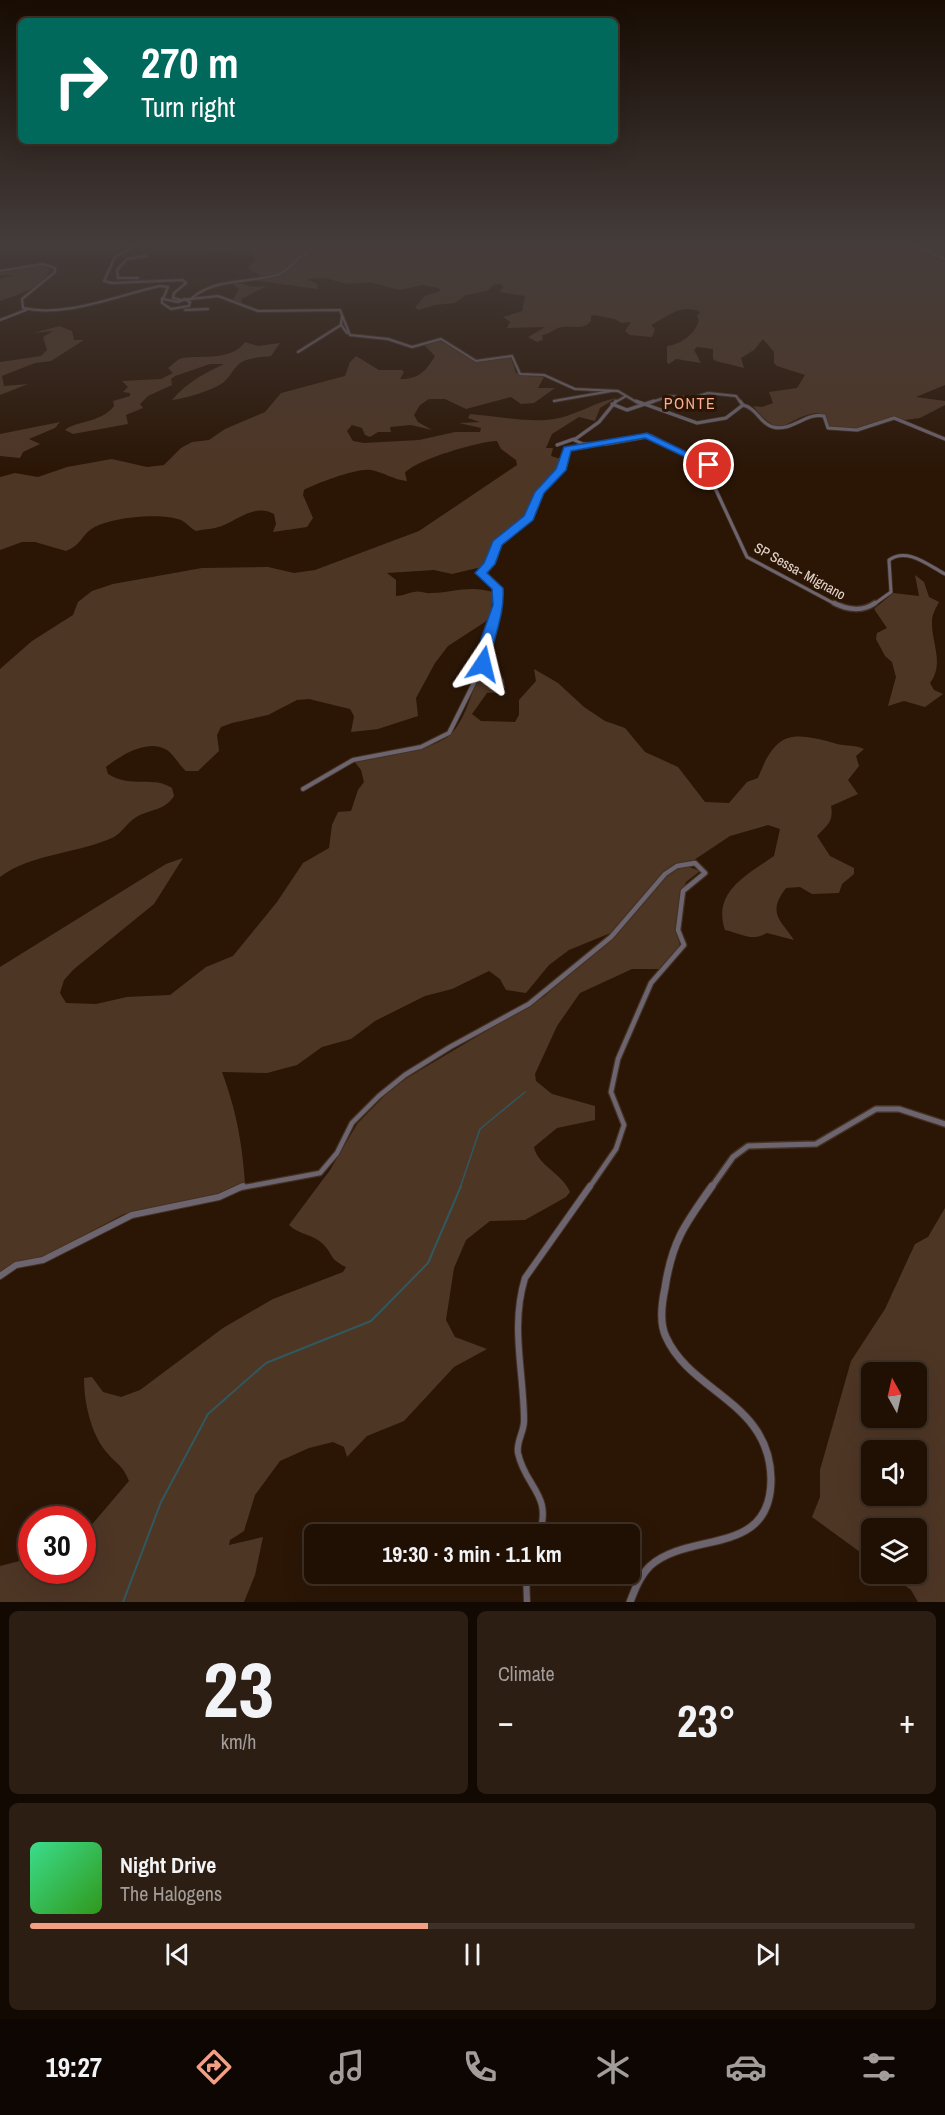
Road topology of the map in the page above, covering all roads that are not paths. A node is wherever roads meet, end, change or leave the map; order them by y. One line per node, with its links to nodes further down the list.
1 (342, 319): 3 (street)
2 (343, 319): 4 (street)
3 (341, 325): 4 (street); 5 (street)
4 (347, 333): 6 (street)
5 (298, 352)
6 (612, 390): 7 (street); 8 (street)
7 (626, 396): 9 (street); 10 (street)
8 (554, 401)
9 (612, 404): 10 (street); 12 (street)
10 (642, 405): 11 (street); 11 (street)
11 (743, 405): 13 (street)
12 (574, 439): 14 (street, SP Sessa- Mignano); 15 (street)
13 (945, 439)
14 (591, 444): 16 (street, SP Sessa- Mignano); 17 (street)
15 (557, 445)
16 (945, 574)
17 (303, 789)
18 (945, 1124): 23 (street)
19 (0, 1276): 20 (street)
20 (544, 1524)
21 (526, 1584): 22 (street)
22 (527, 1602)
23 (630, 1602)

